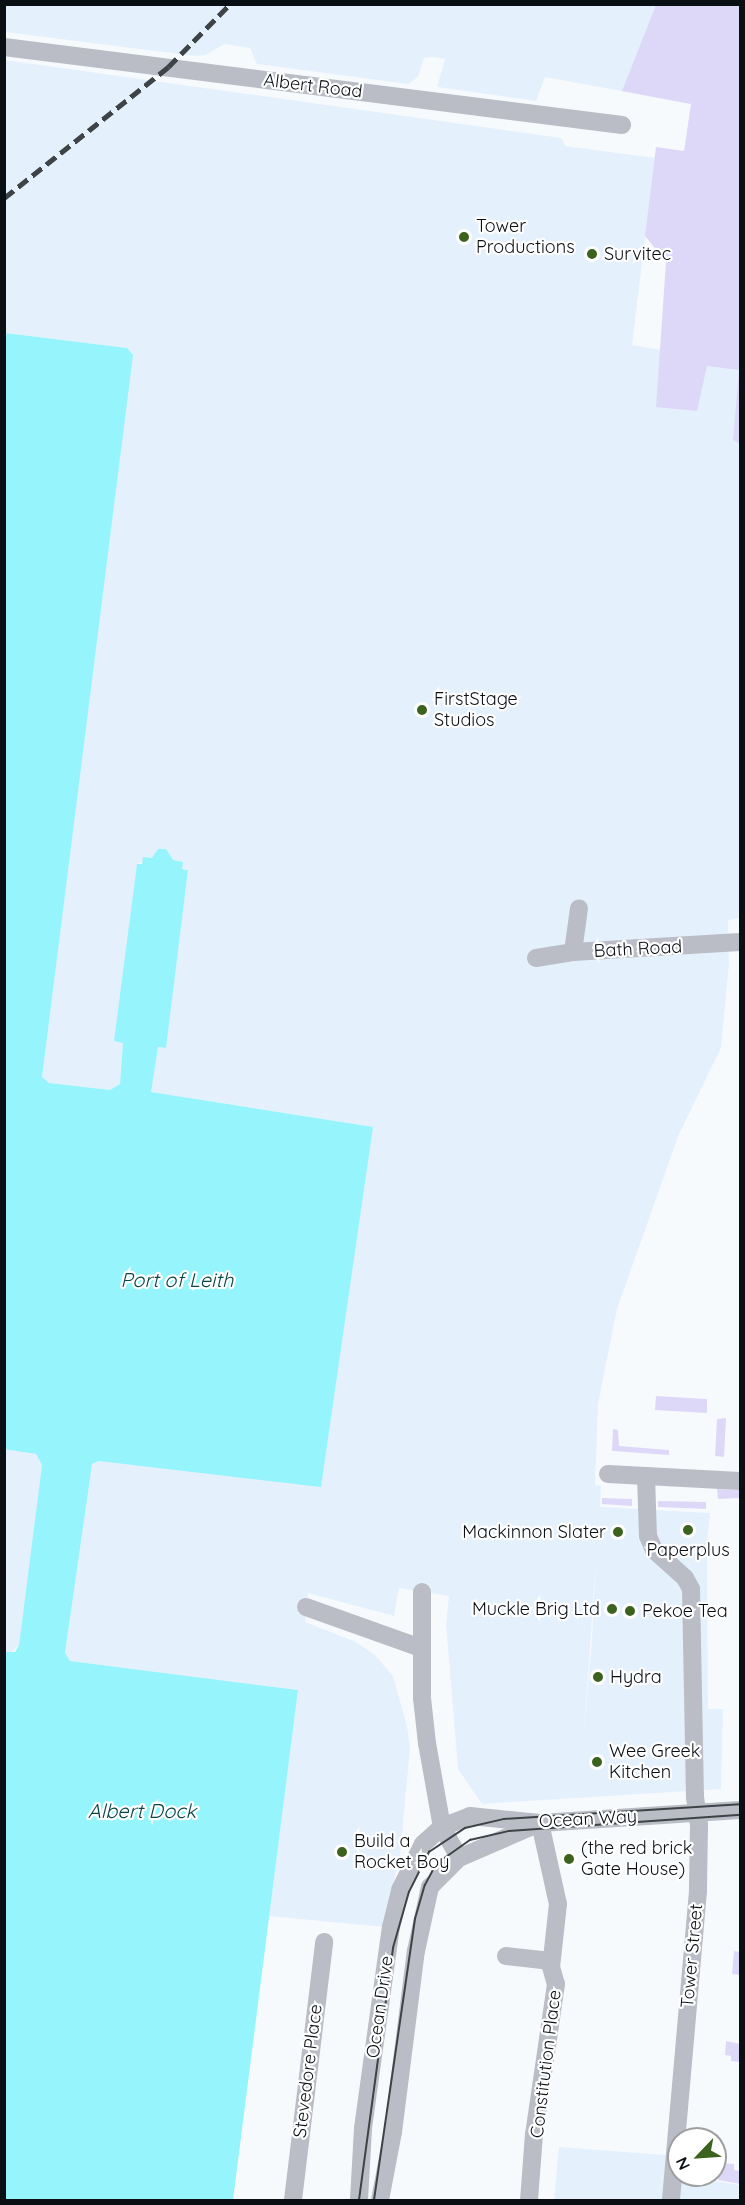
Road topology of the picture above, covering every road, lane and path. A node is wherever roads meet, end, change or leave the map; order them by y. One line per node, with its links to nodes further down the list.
1 (4, 46): 2 (street, Albert Road)
2 (622, 125)
3 (579, 908): 5 (street)
4 (741, 942): 5 (street, Bath Road)
5 (573, 952): 6 (street, Bath Road)
6 (536, 958)
7 (608, 1474): 8 (street)
8 (646, 1476): 9 (street); 14 (street, Tower Street)
9 (741, 1481)
10 (422, 1592): 12 (street)
11 (306, 1607): 12 (street)
12 (421, 1648): 17 (street)
13 (741, 1810): 14 (street, Ocean Way)
14 (697, 1812): 16 (street, Ocean Way); 26 (street, Tower Street)
15 (480, 1816): 16 (street, Ocean Way); 17 (street, Ocean Drive)
16 (540, 1823): 18 (street, Ocean Drive); 21 (street, Constitution Place)
17 (442, 1827): 18 (street); 23 (street, Ocean Drive)
18 (459, 1858): 24 (street, Ocean Drive)
19 (324, 1942): 22 (street, Stevedore Place)
20 (506, 1956): 21 (street)
21 (551, 1961): 25 (street, Constitution Place)
22 (293, 2200)
23 (359, 2200)
24 (380, 2200)
25 (529, 2200)
26 (671, 2200)

